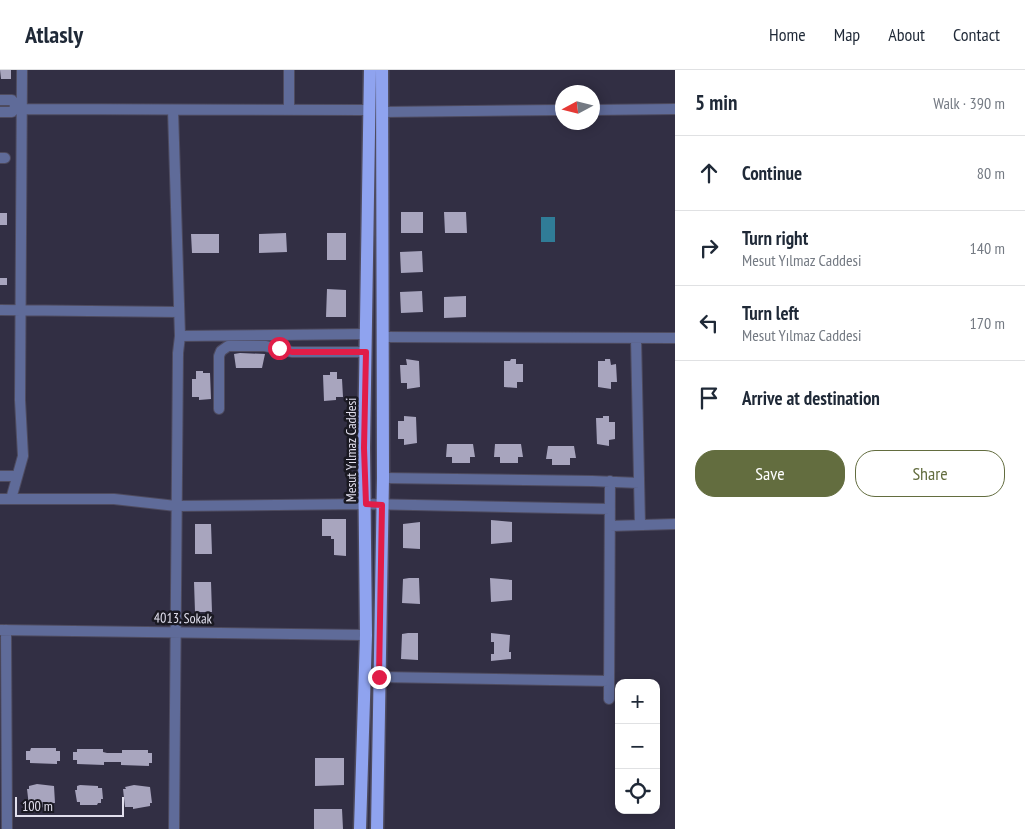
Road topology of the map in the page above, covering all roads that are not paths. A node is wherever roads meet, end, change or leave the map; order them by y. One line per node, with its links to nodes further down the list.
1 (22, 70): 6 (street)
2 (289, 70): 9 (street)
3 (370, 70): 10 (main road, Mesut Yılmaz Caddesi)
4 (382, 70): 14 (main road)
5 (0, 100): 13 (street)
6 (22, 109): 8 (street); 16 (street)
7 (675, 109): 12 (street)
8 (172, 110): 9 (street); 17 (street)
9 (289, 110): 10 (street)
10 (369, 110): 18 (main road, Mesut Yılmaz Caddesi)
11 (555, 110): 14 (street)
12 (600, 110)
13 (0, 112)
14 (382, 112): 20 (main road)
15 (0, 310): 16 (street)
16 (21, 311): 17 (street); 26 (street)
17 (179, 312): 19 (street)
18 (366, 334): 19 (street); 23 (main road, Mesut Yılmaz Caddesi)
19 (180, 336): 34 (street)
20 (382, 337): 21 (street); 27 (main road)
21 (636, 338): 22 (street); 29 (street)
22 (675, 338)
23 (366, 352): 24 (street); 32 (main road, Mesut Yılmaz Caddesi)
24 (219, 410)
25 (0, 476): 26 (street)
26 (17, 476): 31 (street)
27 (383, 478): 28 (street); 33 (main road)
28 (610, 481): 29 (street); 35 (street)
29 (639, 483): 37 (street)
30 (0, 499): 31 (street)
31 (11, 499): 34 (street)
32 (366, 504): 33 (street); 34 (street); 41 (main road, Mesut Yılmaz Caddesi)
33 (382, 505): 35 (street); 42 (main road)
34 (176, 506): 40 (street)
35 (610, 509): 38 (street)
36 (675, 524): 37 (street)
37 (640, 525): 38 (street)
38 (610, 526): 43 (street)
39 (3, 630): 40 (street, 4013. Sokak); 45 (street)
40 (175, 632): 41 (street, 4013. Sokak); 46 (street)
41 (366, 635): 47 (main road, Mesut Yılmaz Caddesi)
42 (379, 677): 43 (street); 48 (main road)
43 (609, 681): 44 (street)
44 (609, 699)
45 (8, 829)
46 (174, 829)
47 (360, 829)
48 (377, 829)

